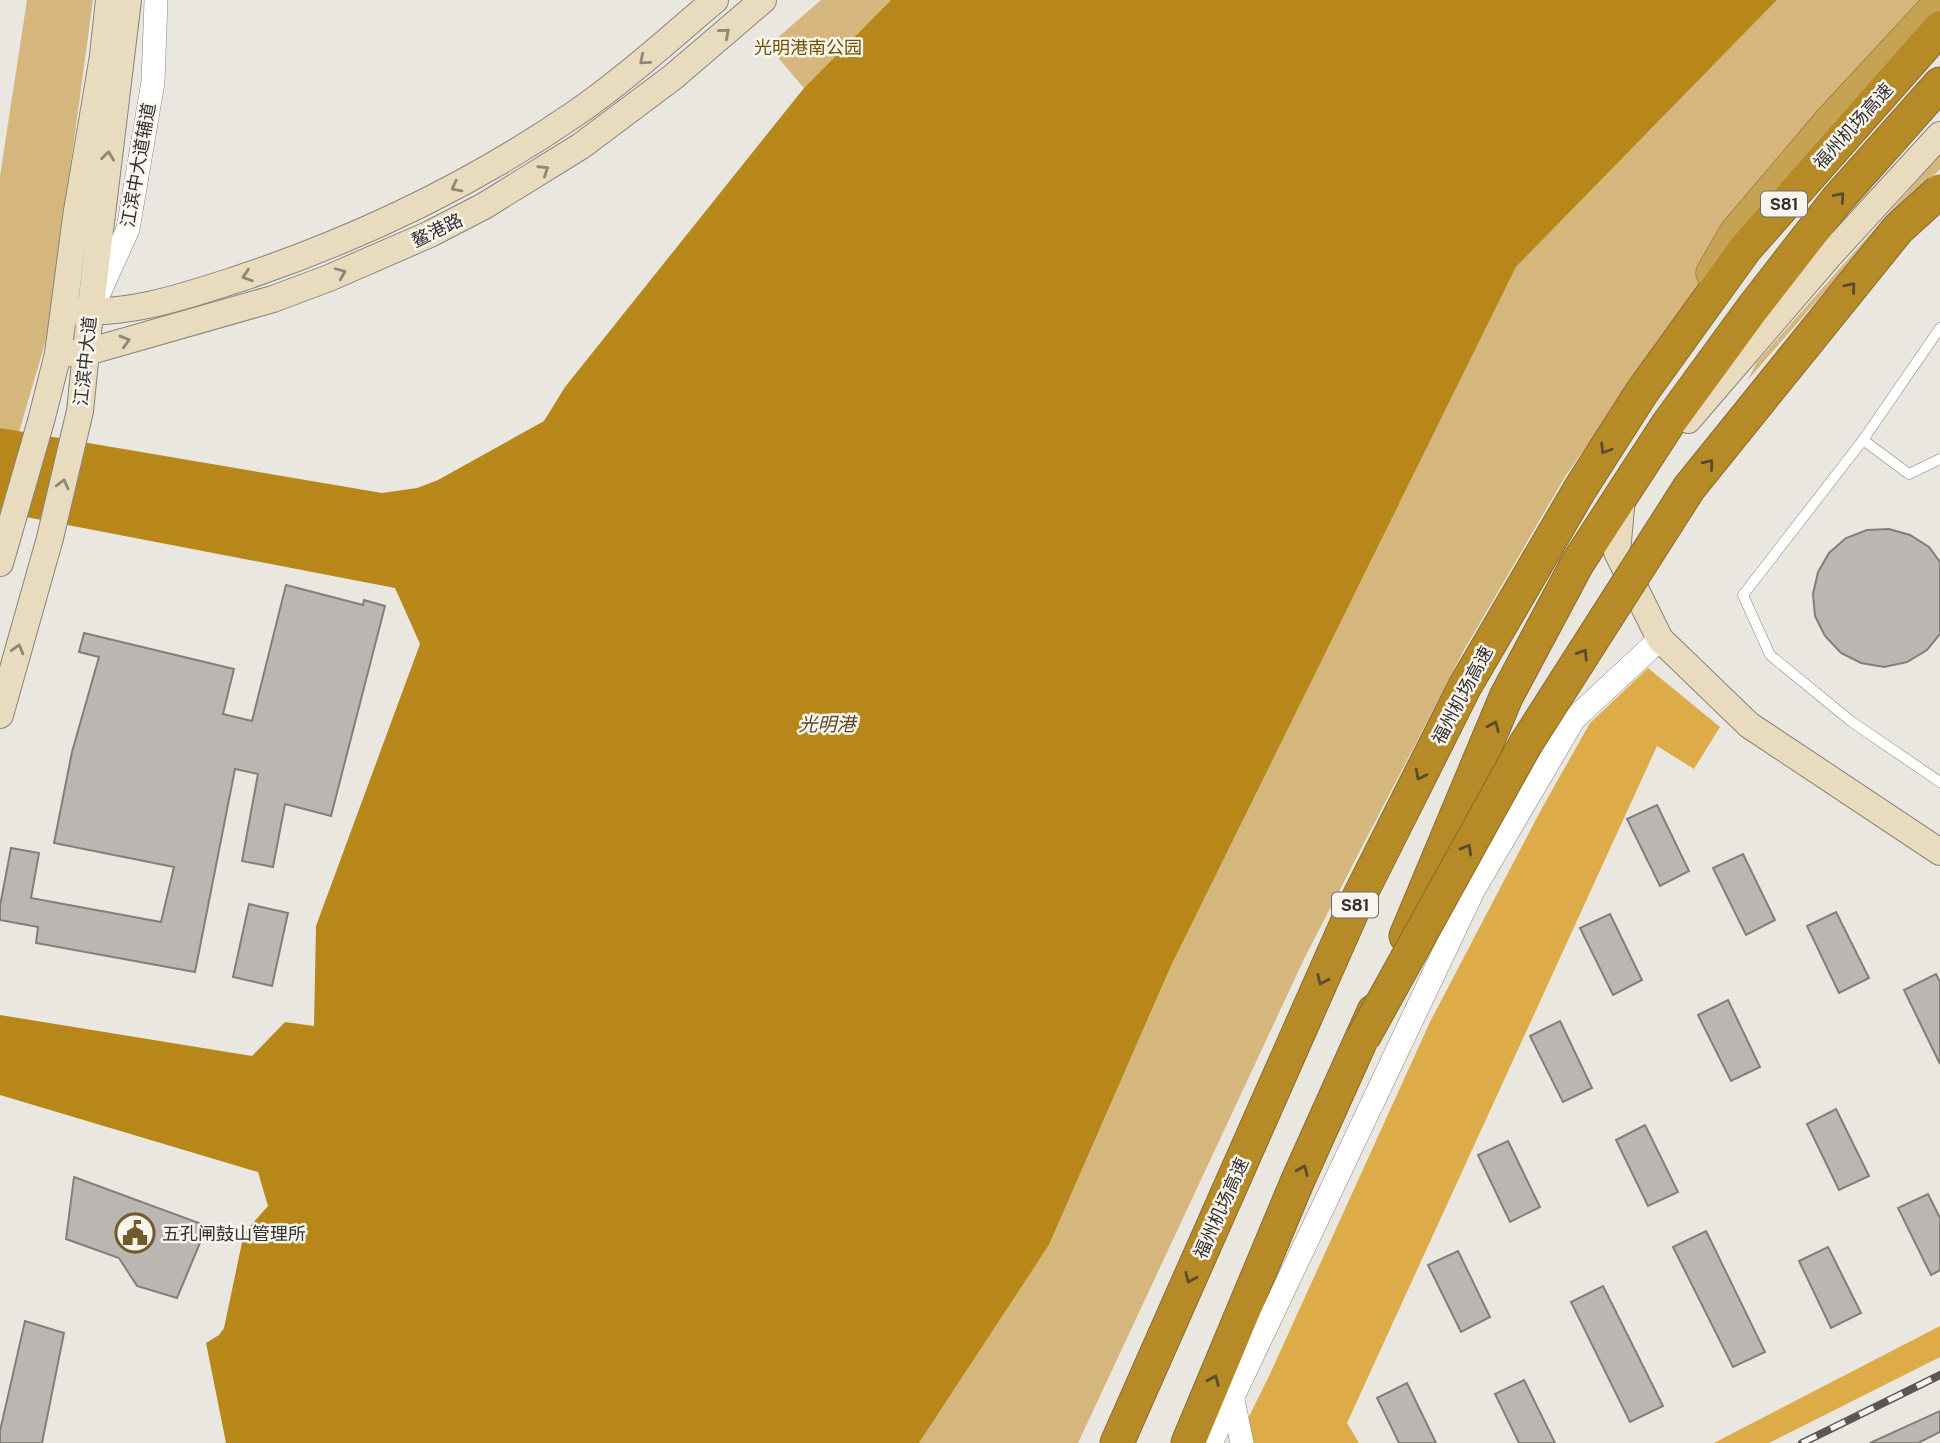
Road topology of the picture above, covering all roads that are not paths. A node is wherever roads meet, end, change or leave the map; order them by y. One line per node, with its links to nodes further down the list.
1 (109, 0): 11 (main road, 江滨中大道)
2 (128, 0): 11 (main road, 江滨中大道, one-way to 2)
3 (156, 0): 11 (street, 江滨中大道辅道)
4 (715, 0): 11 (main road, 鳌港路, one-way to 11)
5 (763, 0): 13 (main road, 鳌港路, one-way to 5)
6 (1940, 2): 15 (highway)
7 (1940, 28): 15 (highway, 福州机场高速 / S81)
8 (1940, 84): 23 (highway, 福州机场高速 / S81, one-way to 8, bridge)
9 (1940, 135): 19 (main road)
10 (1940, 191): 23 (highway, one-way to 10, bridge)
11 (77, 311): 13 (main road, 江滨中大道); 14 (main road, 江滨中大道)
12 (1940, 328): 16 (lane)
13 (87, 352): 14 (main road, 鳌港路); 20 (main road, 江滨中大道, one-way to 13)
14 (58, 354): 18 (main road, 江滨中大道)
15 (1642, 392): 25 (highway, 福州机场高速 / S81, one-way to 25)
16 (1863, 440): 17 (lane); 21 (lane)
17 (1940, 460)
18 (0, 563)
19 (1660, 639): 22 (main road); 24 (street)
20 (0, 715)
21 (1940, 782)
22 (1940, 852)
23 (1363, 1038): 26 (highway, 福州机场高速 / S81, one-way to 23)
24 (1232, 1396): 27 (street); 28 (street)
25 (1117, 1443)
26 (1188, 1443)
27 (1211, 1443)
28 (1242, 1443)

